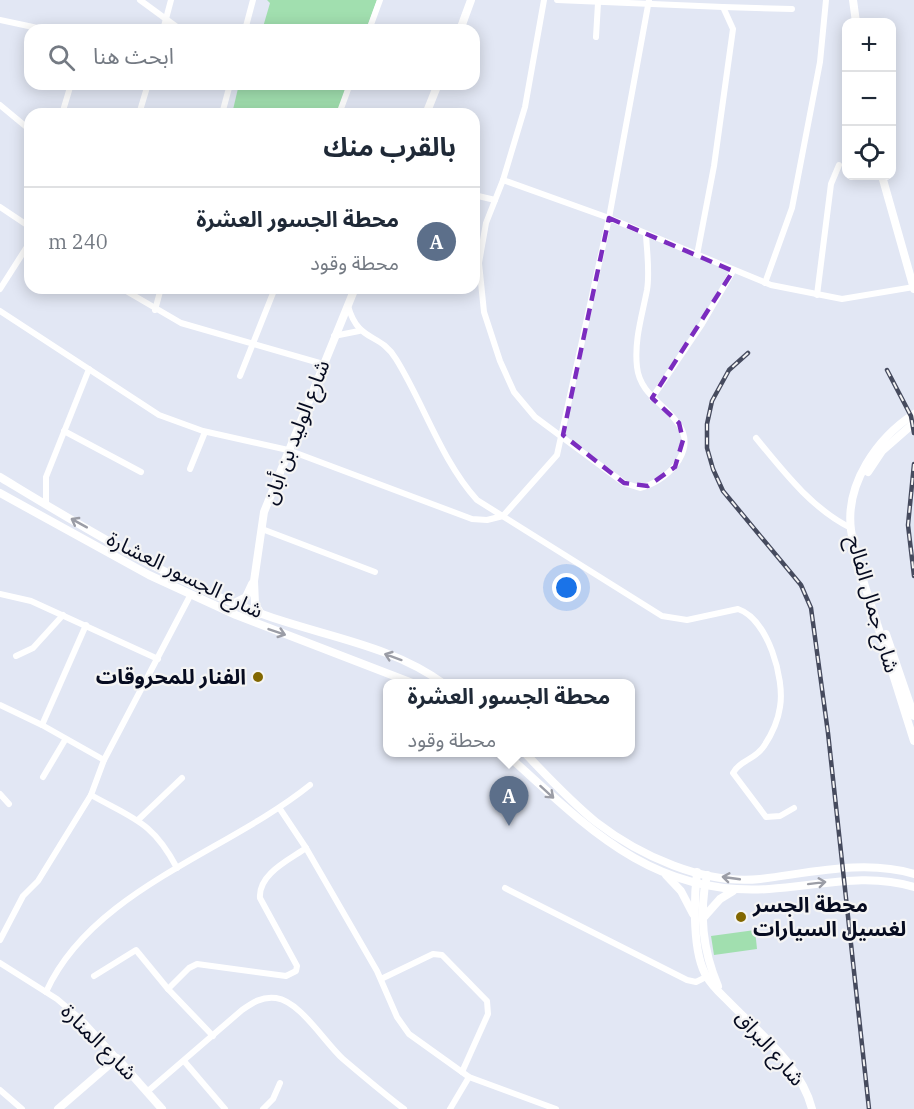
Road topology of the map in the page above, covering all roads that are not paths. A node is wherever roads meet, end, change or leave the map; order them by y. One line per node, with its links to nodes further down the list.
1 (140, 0): 16 (street)
2 (171, 0): 16 (street)
3 (253, 0): 20 (street)
4 (380, 0): 21 (street)
5 (471, 0): 22 (main road)
6 (544, 0): 37 (street)
7 (556, 0): 11 (street)
8 (826, 0): 50 (street)
9 (853, 0): 14 (main road)
10 (649, 2): 11 (street); 12 (street); 42 (street)
11 (598, 3): 23 (street)
12 (723, 7): 13 (street); 47 (street)
13 (792, 9)
14 (855, 18)
15 (0, 20): 17 (street)
16 (165, 21): 18 (street); 19 (street)
17 (27, 24)
18 (164, 24)
19 (170, 24)
20 (247, 24)
21 (371, 24)
22 (462, 24)
23 (596, 37)
24 (69, 90): 30 (street)
25 (146, 90): 31 (street)
26 (228, 90): 32 (street)
27 (348, 90): 33 (street)
28 (436, 90): 34 (main road)
29 (0, 105): 35 (street)
30 (64, 108)
31 (141, 108)
32 (224, 108)
33 (341, 108)
34 (428, 108)
35 (24, 125)
36 (839, 165): 57 (street)
37 (503, 180): 40 (street); 42 (street)
38 (883, 180): 51 (main road)
39 (480, 196): 40 (street)
40 (495, 200): 46 (street)
41 (0, 207): 43 (street)
42 (609, 218): 44 (street); 72 (street)
43 (24, 223)
44 (646, 235): 47 (street); 67 (street)
45 (24, 251): 52 (street)
46 (480, 252)
47 (697, 255): 48 (street)
48 (733, 271): 50 (street); 67 (street)
49 (480, 275): 72 (street)
50 (765, 283): 57 (street)
51 (914, 287): 57 (street)
52 (0, 289)
53 (130, 294): 59 (street)
54 (159, 294): 59 (street)
55 (273, 294): 63 (street)
56 (353, 294): 58 (main road, شارع الوليد بن أبان)
57 (817, 295)
58 (348, 306): 61 (street); 62 (main road, شارع الوليد بن أبان)
59 (155, 310): 63 (street)
60 (0, 311): 65 (street)
61 (359, 331): 62 (street); 80 (street)
62 (334, 336): 64 (main road, شارع الوليد بن أبان)
63 (252, 344): 64 (street); 66 (street)
64 (323, 364): 74 (main road, شارع الوليد بن أبان)
65 (88, 369): 70 (street); 71 (street)
66 (240, 376)
67 (652, 398): 72 (street)
68 (914, 414): 82 (main road, شارع جمال الفالح)
69 (914, 423): 98 (main road, شارع جمال الفالح)
70 (64, 431): 76 (street); 79 (street)
71 (205, 432): 74 (street); 75 (street)
72 (563, 435): 80 (street)
73 (756, 438): 82 (street)
74 (288, 450): 80 (street); 81 (main road, شارع الوليد بن أبان)
75 (189, 469)
76 (141, 472)
77 (0, 477): 79 (main road, شارع الجسور العشارة)
78 (0, 493): 85 (main road, شارع الجسور العشارة)
79 (46, 504): 83 (main road, شارع الجسور العشارة, one-way to 79)
80 (503, 516): 111 (street)
81 (262, 528): 84 (street); 86 (main road, شارع الوليد بن أبان)
82 (851, 528): 101 (main road, شارع جمال الفالح)
83 (155, 564): 85 (main road); 89 (main road, شارع الجسور العشارة)
84 (375, 572)
85 (149, 575): 88 (main road, شارع الجسور العشارة)
86 (254, 581): 89 (main road); 90 (main road, شارع الوليد بن أبان)
87 (0, 594): 91 (street)
88 (191, 594): 94 (street); 95 (main road, شارع الجسور العشارة, one-way to 95)
89 (234, 603): 90 (main road, شارع الجسور العشارة)
90 (262, 614): 96 (main road, شارع الجسور العشارة, one-way to 90)
91 (63, 615): 92 (street); 93 (street)
92 (86, 625): 94 (street); 99 (street)
93 (16, 656)
94 (158, 659): 104 (street)
95 (402, 679)
96 (435, 679)
97 (0, 705): 99 (street)
98 (914, 716)
99 (42, 725): 100 (street)
100 (65, 740): 104 (street); 105 (street)
101 (914, 741)
102 (509, 757): 119 (main road, one-way to 119)
103 (528, 757): 117 (main road)
104 (104, 760): 109 (street)
105 (43, 777)
106 (182, 778): 113 (street)
107 (310, 786): 112 (street)
108 (0, 794): 110 (street)
109 (90, 795): 113 (street); 127 (street)
110 (9, 804)
111 (794, 808)
112 (280, 809): 114 (street); 116 (street)
113 (139, 819): 116 (street)
114 (306, 848): 131 (street); 132 (street)
115 (914, 866): 118 (main road)
116 (177, 868): 133 (street)
117 (697, 872): 120 (main road); 121 (main road, شارع البراق)
118 (910, 873): 120 (main road, one-way to 120)
119 (666, 875): 121 (main road); 126 (main road)
120 (707, 875): 122 (main road, شارع البراق)
121 (696, 885): 122 (main road); 126 (main road, شارع البراق)
122 (705, 887): 125 (main road); 126 (main road, شارع البراق)
123 (914, 887): 125 (main road, one-way to 123)
124 (505, 888): 130 (street)
125 (733, 891): 126 (main road)
126 (700, 920): 130 (main road, شارع البراق); 134 (main road, شارع البراق)
127 (0, 940)
128 (0, 963): 133 (street, شارع المنارة)
129 (94, 976): 132 (street)
130 (706, 977): 134 (main road, شارع البراق)
131 (381, 980): 138 (street); 138 (street)
132 (168, 989): 135 (street)
133 (46, 992): 136 (street, شارع المنارة)
134 (720, 992): 151 (main road, شارع البراق)
135 (213, 1036): 137 (street); 148 (street)
136 (117, 1058): 142 (main road, شارع المنارة); 144 (main road)
137 (184, 1061): 142 (street); 146 (street)
138 (462, 1072): 139 (street)
139 (469, 1077): 149 (street); 150 (street)
140 (280, 1083): 147 (street)
141 (0, 1090): 143 (street)
142 (148, 1091): 145 (main road, شارع المنارة)
143 (22, 1109)
144 (57, 1109)
145 (162, 1109)
146 (225, 1109)
147 (263, 1109)
148 (404, 1109)
149 (450, 1109)
150 (556, 1109)
151 (812, 1109)

